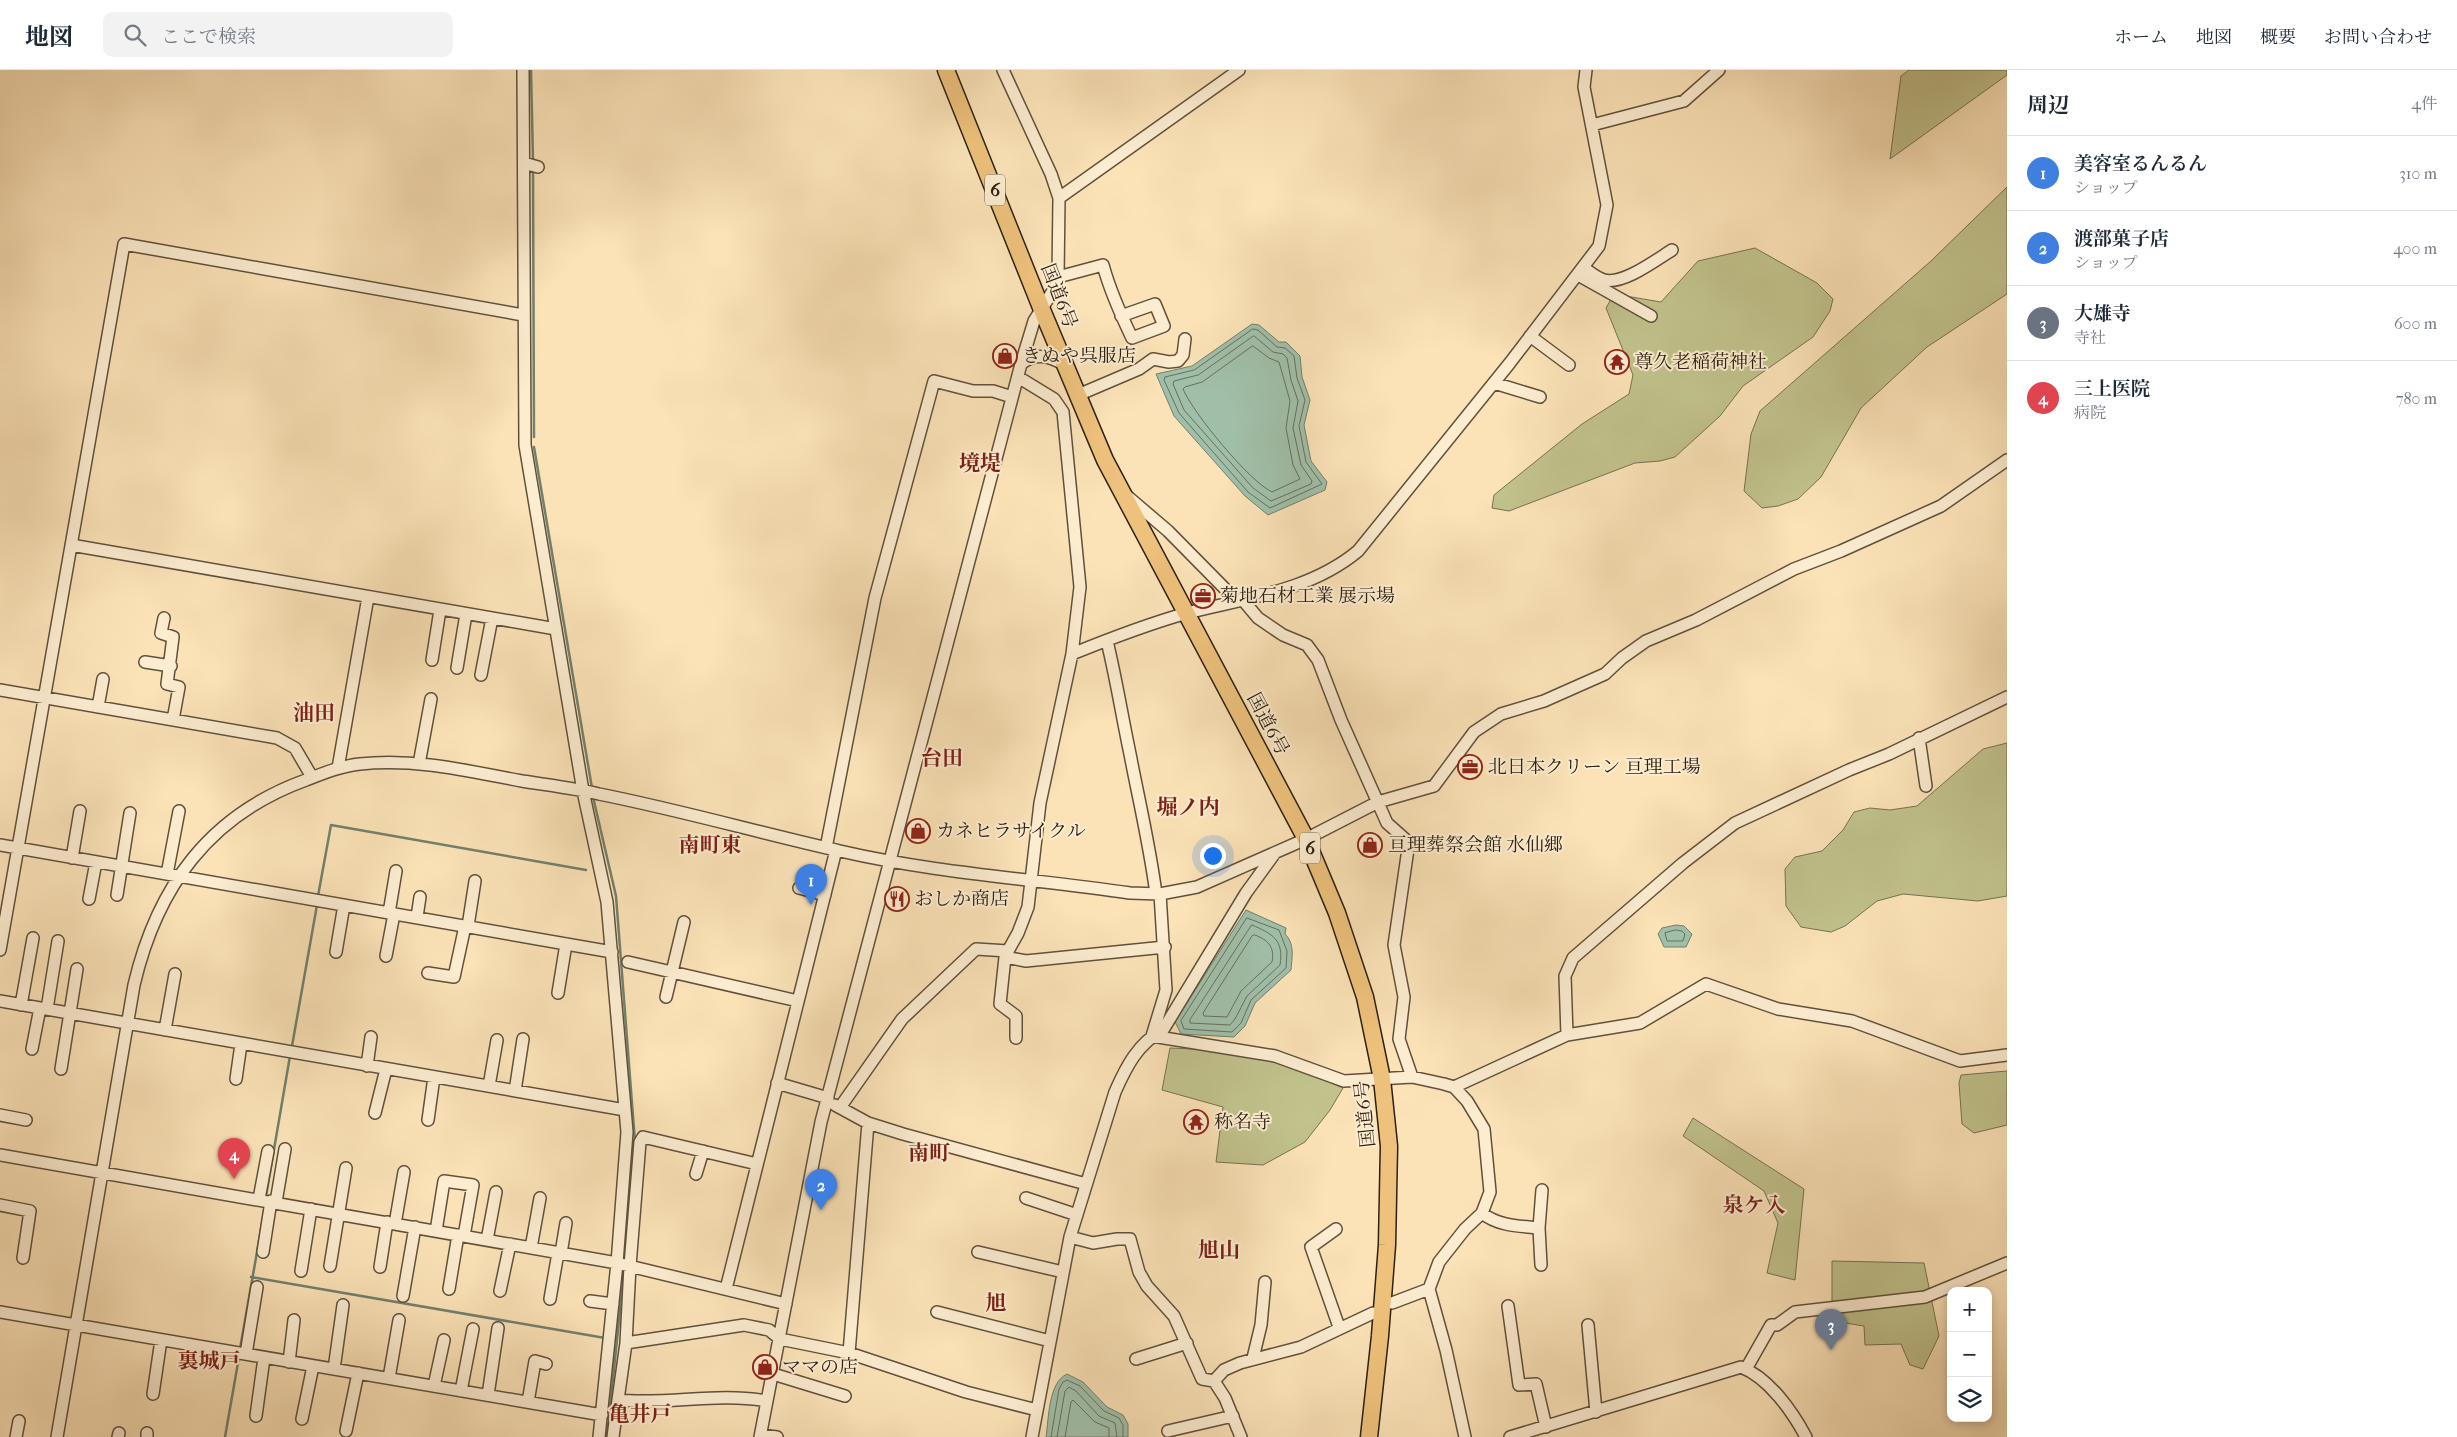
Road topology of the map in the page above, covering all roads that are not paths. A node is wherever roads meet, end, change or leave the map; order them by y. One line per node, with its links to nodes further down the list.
1 (523, 70): 8 (street)
2 (946, 70): 14 (highway, 国道6号 / 6)
3 (1003, 70): 10 (street)
4 (1239, 70): 10 (street)
5 (1586, 70): 7 (street)
6 (1720, 70): 7 (street)
7 (1592, 124): 12 (street)
8 (524, 163): 9 (street); 15 (street)
9 (538, 167)
10 (1059, 198): 13 (street)
11 (1672, 250): 12 (street)
12 (1581, 271): 17 (street); 18 (street)
13 (1058, 277): 14 (street); 16 (street)
14 (1042, 310): 20 (street); 21 (highway, 国道6号 / 6)
15 (523, 315): 30 (street); 38 (street)
16 (1121, 316)
17 (1651, 316)
18 (1530, 336): 22 (street); 24 (street)
19 (1185, 339): 25 (street)
20 (1021, 364): 21 (street); 23 (street)
21 (1065, 365): 25 (highway, 国道6号 / 6)
22 (1569, 365)
23 (1018, 377): 26 (street); 40 (street)
24 (1494, 383): 27 (street); 32 (street)
25 (1078, 396): 29 (highway, 国道6号 / 6)
26 (1012, 397): 66 (street); 70 (street)
27 (1540, 397)
28 (2007, 460): 59 (street)
29 (1122, 492): 32 (street); 34 (highway, 国道6号 / 6)
30 (71, 545): 31 (street); 49 (street)
31 (368, 597): 33 (street); 55 (street)
32 (1239, 600): 34 (street); 59 (street)
33 (440, 610): 35 (street); 41 (street)
34 (1187, 613): 39 (street); 63 (highway, 国道6号 / 6)
35 (466, 614): 37 (street); 44 (street)
36 (164, 618): 43 (street)
37 (492, 618): 38 (street); 45 (street)
38 (556, 629): 58 (street)
39 (1107, 641): 40 (street); 77 (street)
40 (1072, 654): 74 (street)
41 (432, 660)
42 (145, 662): 43 (street)
43 (171, 666): 52 (street)
44 (457, 668)
45 (481, 675)
46 (104, 679): 51 (street)
47 (0, 690): 49 (street)
48 (2007, 697): 53 (street)
49 (43, 698): 51 (street); 65 (street)
50 (431, 699): 54 (street)
51 (98, 707): 52 (street)
52 (173, 720): 56 (street)
53 (1918, 738): 57 (street); 110 (street)
54 (419, 764): 55 (street); 58 (street)
55 (338, 768): 56 (street)
56 (312, 777): 73 (street)
57 (1926, 786)
58 (582, 791): 66 (street); 93 (street)
59 (1378, 802): 63 (street); 123 (street)
60 (80, 811): 68 (street)
61 (179, 811): 73 (street)
62 (130, 813): 71 (street)
63 (1306, 840): 67 (street); 125 (highway, 国道6号 / 6)
64 (0, 845): 65 (street)
65 (18, 848): 68 (street); 91 (street)
66 (831, 849): 70 (street); 79 (street)
67 (1276, 852): 77 (street); 111 (street)
68 (72, 858): 69 (street)
69 (96, 862): 71 (street); 81 (street)
70 (890, 862): 74 (street); 130 (street)
71 (122, 866): 73 (street); 78 (street)
72 (396, 871): 83 (street)
73 (173, 875): 82 (street); 108 (street)
74 (1031, 879): 77 (street); 94 (street)
75 (475, 881): 86 (street)
76 (799, 888): 79 (street)
77 (1158, 894): 90 (street)
78 (117, 895)
79 (825, 895): 104 (street)
80 (420, 898): 84 (street)
81 (89, 899)
82 (344, 905): 83 (street); 92 (street)
83 (391, 913): 84 (street); 95 (street)
84 (417, 918): 86 (street)
85 (684, 922): 98 (street)
86 (467, 926): 89 (street); 99 (street)
87 (33, 938): 105 (street)
88 (58, 941): 106 (street)
89 (566, 944): 93 (street); 101 (street)
90 (1165, 947): 94 (street); 111 (street)
91 (0, 950)
92 (336, 952)
93 (612, 952): 132 (street)
94 (1007, 954): 113 (street); 131 (street)
95 (386, 956)
96 (628, 962): 98 (street)
97 (77, 970): 107 (street)
98 (673, 972): 102 (street); 104 (street)
99 (428, 973)
100 (175, 974): 109 (street)
101 (558, 993)
102 (666, 997)
103 (0, 1001): 105 (street)
104 (798, 1001): 126 (street)
105 (22, 1005): 106 (street)
106 (44, 1009): 107 (street); 117 (street)
107 (70, 1014): 108 (street); 120 (street)
108 (128, 1023): 109 (street); 145 (street)
109 (165, 1030): 116 (street)
110 (1567, 1035): 118 (street); 128 (street)
111 (1152, 1036): 125 (street); 147 (street)
112 (371, 1037): 119 (street)
113 (1016, 1038)
114 (523, 1039): 129 (street)
115 (497, 1040): 127 (street)
116 (241, 1044): 119 (street); 124 (street)
117 (32, 1048)
118 (2007, 1055)
119 (367, 1066): 121 (street)
120 (61, 1069)
121 (386, 1069): 122 (street); 133 (street)
122 (434, 1077): 127 (street); 136 (street)
123 (1412, 1077): 125 (street); 128 (street)
124 (236, 1079)
125 (1382, 1079): 252 (highway, 国道6号 / 6)
126 (777, 1083): 130 (street); 142 (street)
127 (489, 1086): 129 (street)
128 (1454, 1087): 156 (street)
129 (515, 1091): 132 (street)
130 (827, 1100): 131 (street); 194 (street)
131 (841, 1106): 137 (street)
132 (625, 1110): 174 (street)
133 (375, 1113)
134 (0, 1115): 135 (street)
135 (26, 1120)
136 (428, 1120)
137 (868, 1122): 147 (street); 212 (street)
138 (285, 1149): 153 (street)
139 (268, 1151): 152 (street)
140 (703, 1151): 142 (street); 146 (street); 178 (street)
141 (0, 1155): 145 (street)
142 (757, 1164): 184 (street)
143 (346, 1168): 157 (street)
144 (404, 1172): 159 (street)
145 (103, 1174): 152 (street); 202 (street)
146 (696, 1174)
147 (1086, 1184): 158 (street)
148 (1542, 1190): 162 (street)
149 (496, 1192): 167 (street)
150 (540, 1198): 169 (street)
151 (1026, 1198): 158 (street)
152 (259, 1199): 153 (street)
153 (273, 1202): 155 (street); 170 (street)
154 (0, 1205): 173 (street)
155 (311, 1209): 157 (street); 180 (street)
156 (1482, 1213): 162 (street); 186 (street)
157 (338, 1214): 159 (street); 177 (street)
158 (1077, 1215): 166 (street)
159 (391, 1223): 161 (street); 179 (street)
160 (566, 1223): 172 (street)
161 (415, 1227): 164 (street); 188 (street)
162 (1539, 1228): 176 (street)
163 (1336, 1229): 203 (street)
164 (436, 1231): 165 (street); 165 (street)
165 (461, 1236): 167 (street); 185 (street)
166 (1070, 1237): 181 (street); 211 (street)
167 (487, 1240): 168 (street)
168 (510, 1244): 169 (street); 187 (street)
169 (531, 1248): 172 (street)
170 (263, 1252)
171 (978, 1252): 181 (street)
172 (560, 1253): 174 (street); 189 (street)
173 (23, 1258)
174 (617, 1263): 178 (street); 193 (street)
175 (2007, 1263): 221 (street)
176 (1541, 1265)
177 (330, 1266)
178 (630, 1266): 184 (street); 210 (street)
179 (380, 1267)
180 (301, 1271)
181 (1064, 1272): 209 (street)
182 (1265, 1282): 215 (street)
183 (257, 1288): 213 (street)
184 (726, 1288): 194 (street)
185 (449, 1289)
186 (1429, 1289): 191 (street); 253 (street)
187 (500, 1291)
188 (404, 1296)
189 (550, 1299)
190 (590, 1302): 193 (street)
191 (1392, 1303)
192 (343, 1304): 220 (street)
193 (613, 1304): 236 (street)
194 (786, 1304): 206 (street)
195 (1508, 1306): 241 (street)
196 (0, 1312): 202 (street)
197 (937, 1312): 209 (street)
198 (1373, 1313): 203 (street)
199 (294, 1320): 217 (street)
200 (399, 1320): 224 (street)
201 (1588, 1325): 235 (street)
202 (77, 1326): 207 (street); 246 (street)
203 (1339, 1327): 215 (street)
204 (498, 1328): 229 (street)
205 (473, 1329): 227 (street)
206 (780, 1338): 210 (street); 212 (street); 223 (street)
207 (161, 1340): 213 (street); 228 (street)
208 (444, 1340): 226 (street)
209 (1050, 1341): 234 (street)
210 (626, 1343): 231 (street)
211 (1187, 1343): 216 (street); 225 (street)
212 (850, 1353): 234 (street)
213 (246, 1354): 214 (street)
214 (264, 1358): 217 (street); 237 (street)
215 (1253, 1358): 225 (street)
216 (1136, 1359)
217 (289, 1362): 219 (street)
218 (546, 1364): 233 (street)
219 (313, 1366): 220 (street); 239 (street)
220 (334, 1369): 222 (street)
221 (1746, 1369): 235 (street); 255 (street)
222 (358, 1373): 224 (street); 242 (street)
223 (773, 1374): 230 (street); 232 (street)
224 (389, 1378): 226 (street)
225 (1214, 1381): 238 (street)
226 (434, 1386): 227 (street)
227 (461, 1390): 229 (street)
228 (153, 1394)
229 (488, 1395): 233 (street)
230 (845, 1396)
231 (618, 1400): 232 (street); 248 (street)
232 (767, 1401): 244 (street)
233 (528, 1402): 236 (street)
234 (1037, 1410): 250 (street)
235 (1596, 1412): 241 (street)
236 (602, 1415): 247 (street)
237 (256, 1416)
238 (1233, 1416): 243 (street); 251 (street)
239 (302, 1419)
240 (19, 1420): 245 (street)
241 (1546, 1427): 254 (street)
242 (346, 1431)
243 (1168, 1431)
244 (761, 1436): 249 (street)
245 (16, 1437)
246 (57, 1437)
247 (599, 1437)
248 (612, 1437)
249 (777, 1437)
250 (1032, 1437)
251 (1241, 1437)
252 (1370, 1437)
253 (1465, 1437)
254 (1510, 1437)
255 (1806, 1437)

